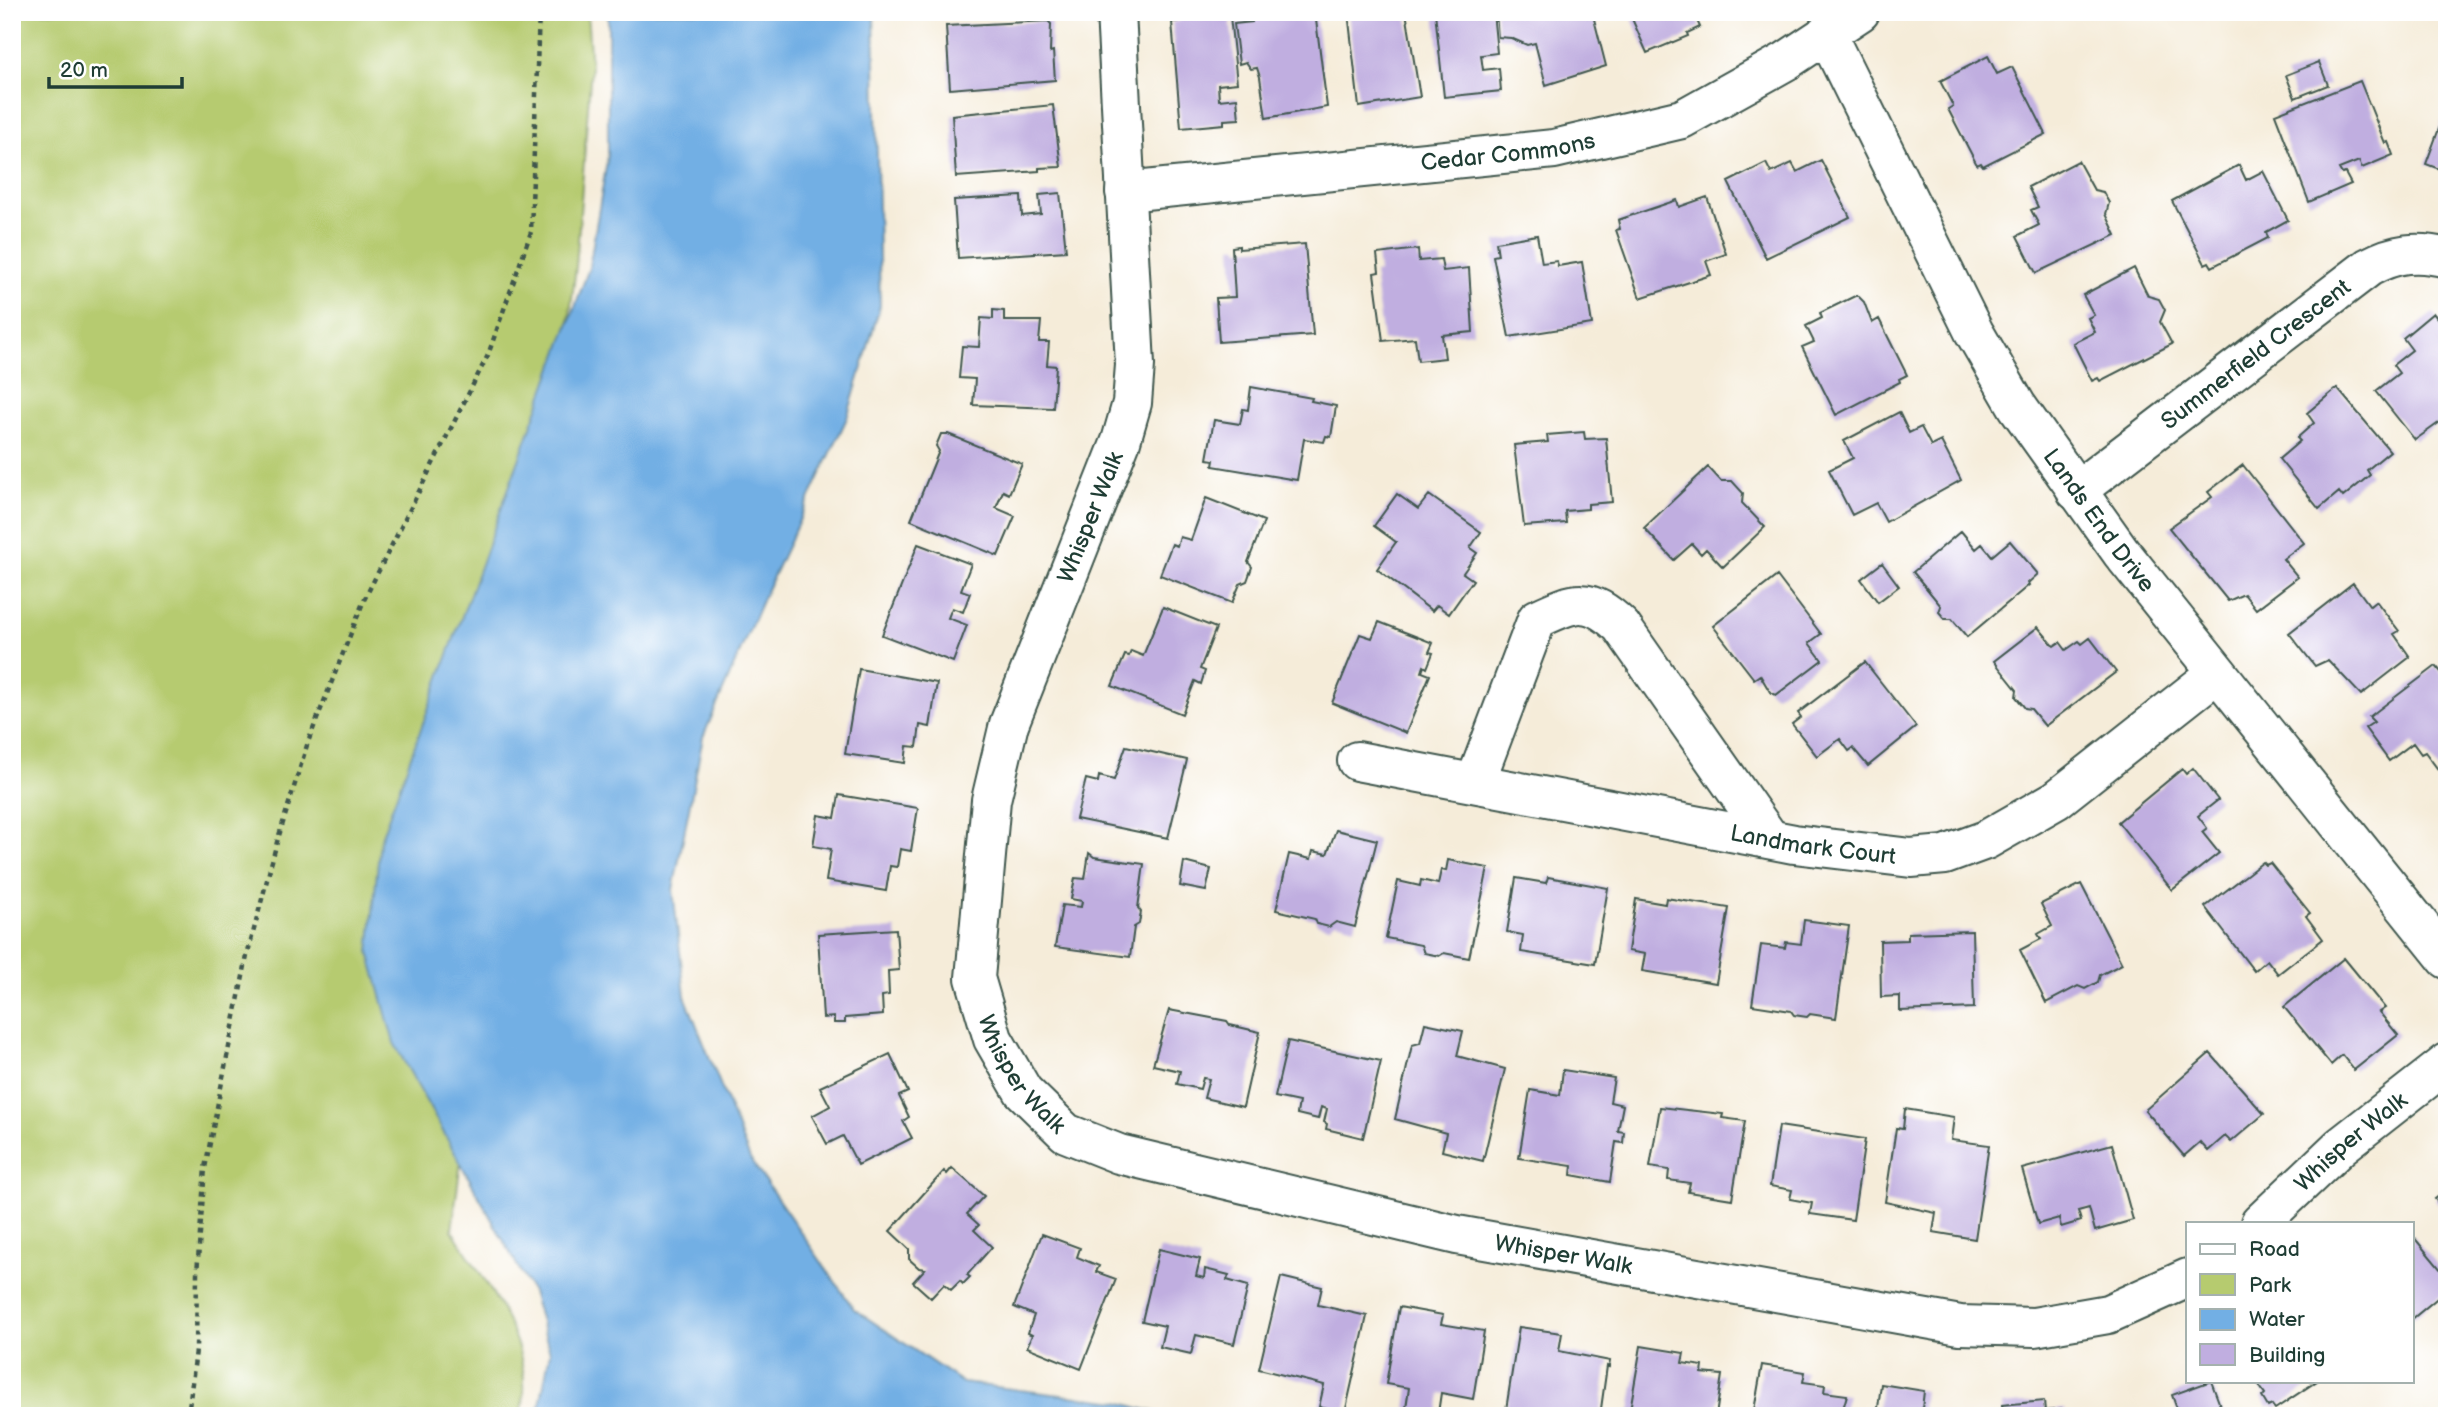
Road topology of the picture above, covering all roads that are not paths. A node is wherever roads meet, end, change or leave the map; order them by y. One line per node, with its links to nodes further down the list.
1 (1116, 12): 4 (street, Whisper Walk)
2 (1860, 12): 3 (street, Cedar Commons)
3 (1826, 33): 4 (street, Cedar Commons); 6 (street, Lands End Drive)
4 (1125, 192): 14 (street, Whisper Walk)
5 (2447, 258): 6 (street, Summerfield Crescent)
6 (2076, 492): 7 (street, Lands End Drive)
7 (2217, 673): 10 (street, Landmark Court); 11 (street, Lands End Drive)
8 (1357, 761): 9 (street, Landmark Court)
9 (1475, 783): 10 (street, Landmark Court); 10 (street)
10 (1770, 839)
11 (2447, 959)
12 (2447, 1063): 13 (street, Whisper Walk)
13 (2261, 1222)
14 (2186, 1279)

